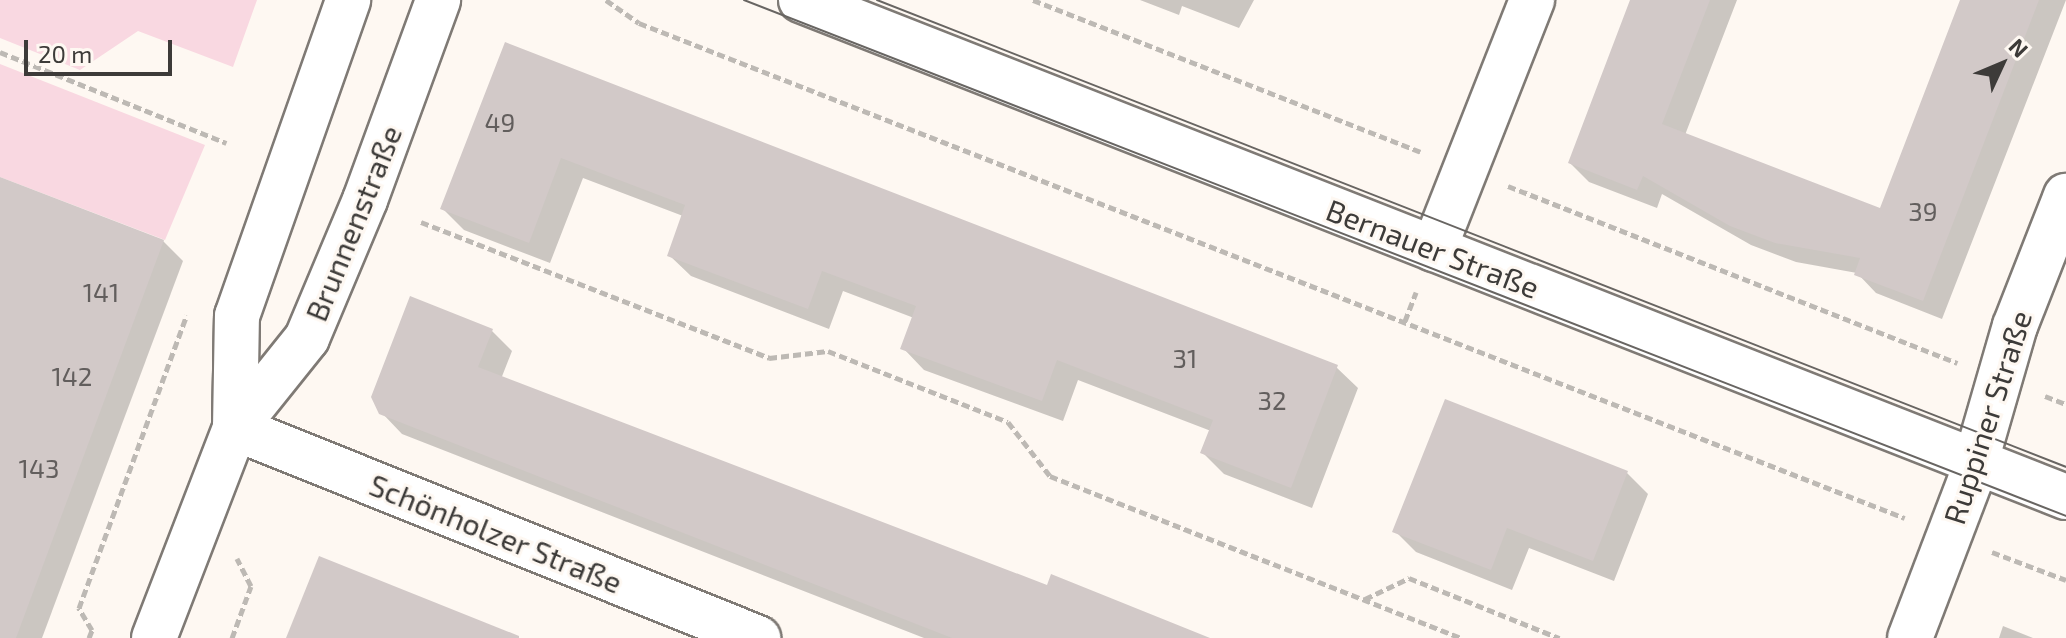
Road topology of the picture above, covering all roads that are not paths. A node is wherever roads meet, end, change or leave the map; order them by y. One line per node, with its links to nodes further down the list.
1 (348, 0): 7 (main road, Brunnenstraße)
2 (438, 0): 7 (main road, Brunnenstraße)
3 (801, 0): 6 (main road, Bernauer Straße)
4 (1532, 0): 6 (main road)
5 (2066, 196): 8 (main road, Ruppiner Straße)
6 (1434, 249): 8 (main road, Bernauer Straße)
7 (235, 428): 10 (main road, Brunnenstraße); 11 (main road, Schönholzer Straße)
8 (1975, 460): 9 (main road, Bernauer Straße); 12 (main road, Ruppiner Straße)
9 (2066, 497)
10 (154, 638)
11 (758, 638)
12 (1910, 638)

